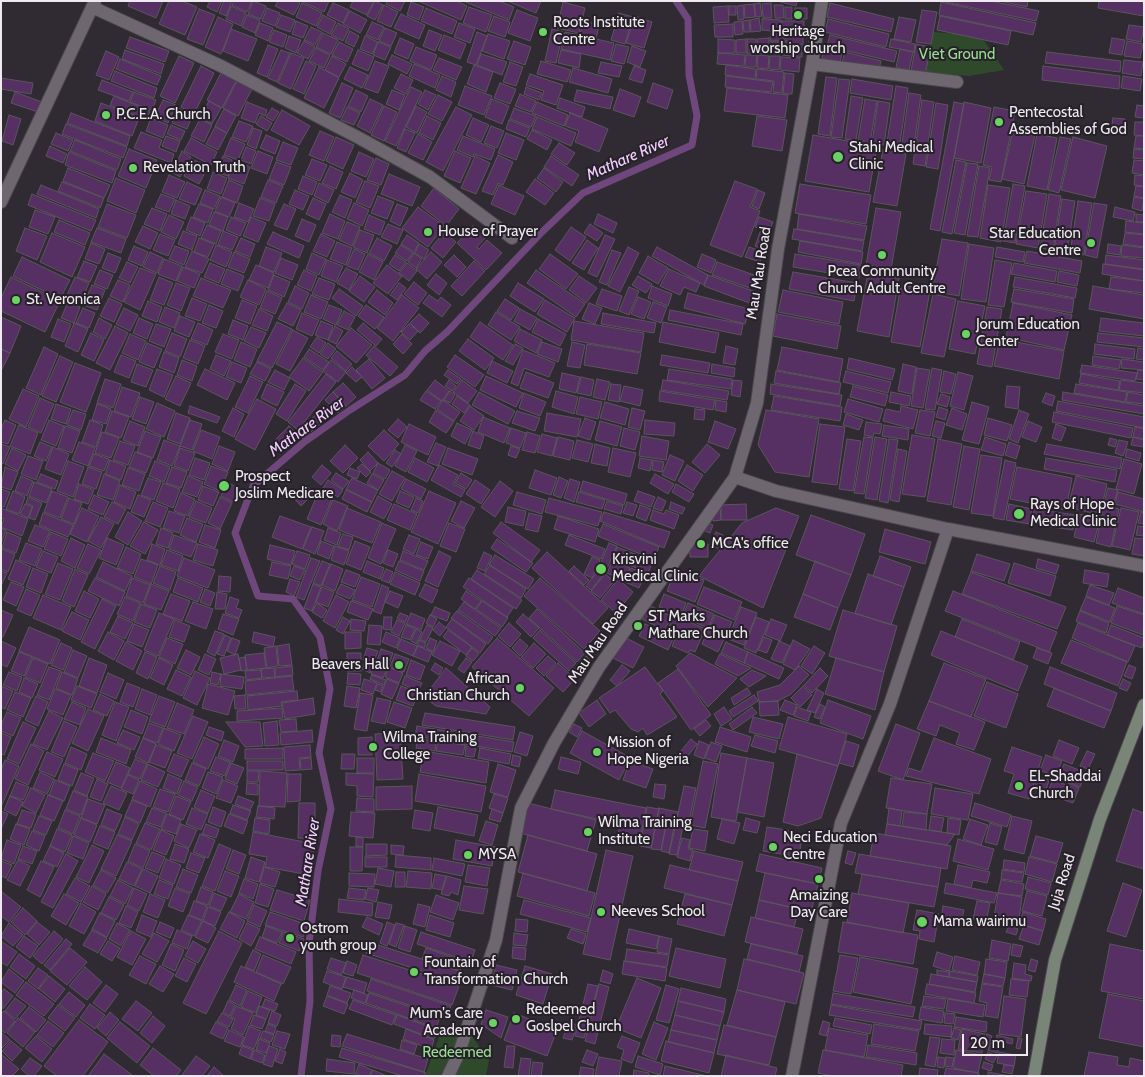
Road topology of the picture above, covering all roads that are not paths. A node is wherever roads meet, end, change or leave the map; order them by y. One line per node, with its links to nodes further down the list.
1 (822, 1): 3 (street, Mau Mau Road)
2 (94, 4): 5 (street); 6 (street)
3 (812, 64): 4 (street); 7 (street, Mau Mau Road)
4 (957, 82)
5 (1, 202)
6 (512, 238)
7 (735, 476): 8 (street); 11 (street, Mau Mau Road)
8 (948, 529): 9 (street); 12 (street)
9 (1144, 566)
10 (1144, 705): 13 (main road, Juja Road)
11 (448, 1076)
12 (792, 1076)
13 (1034, 1076)

